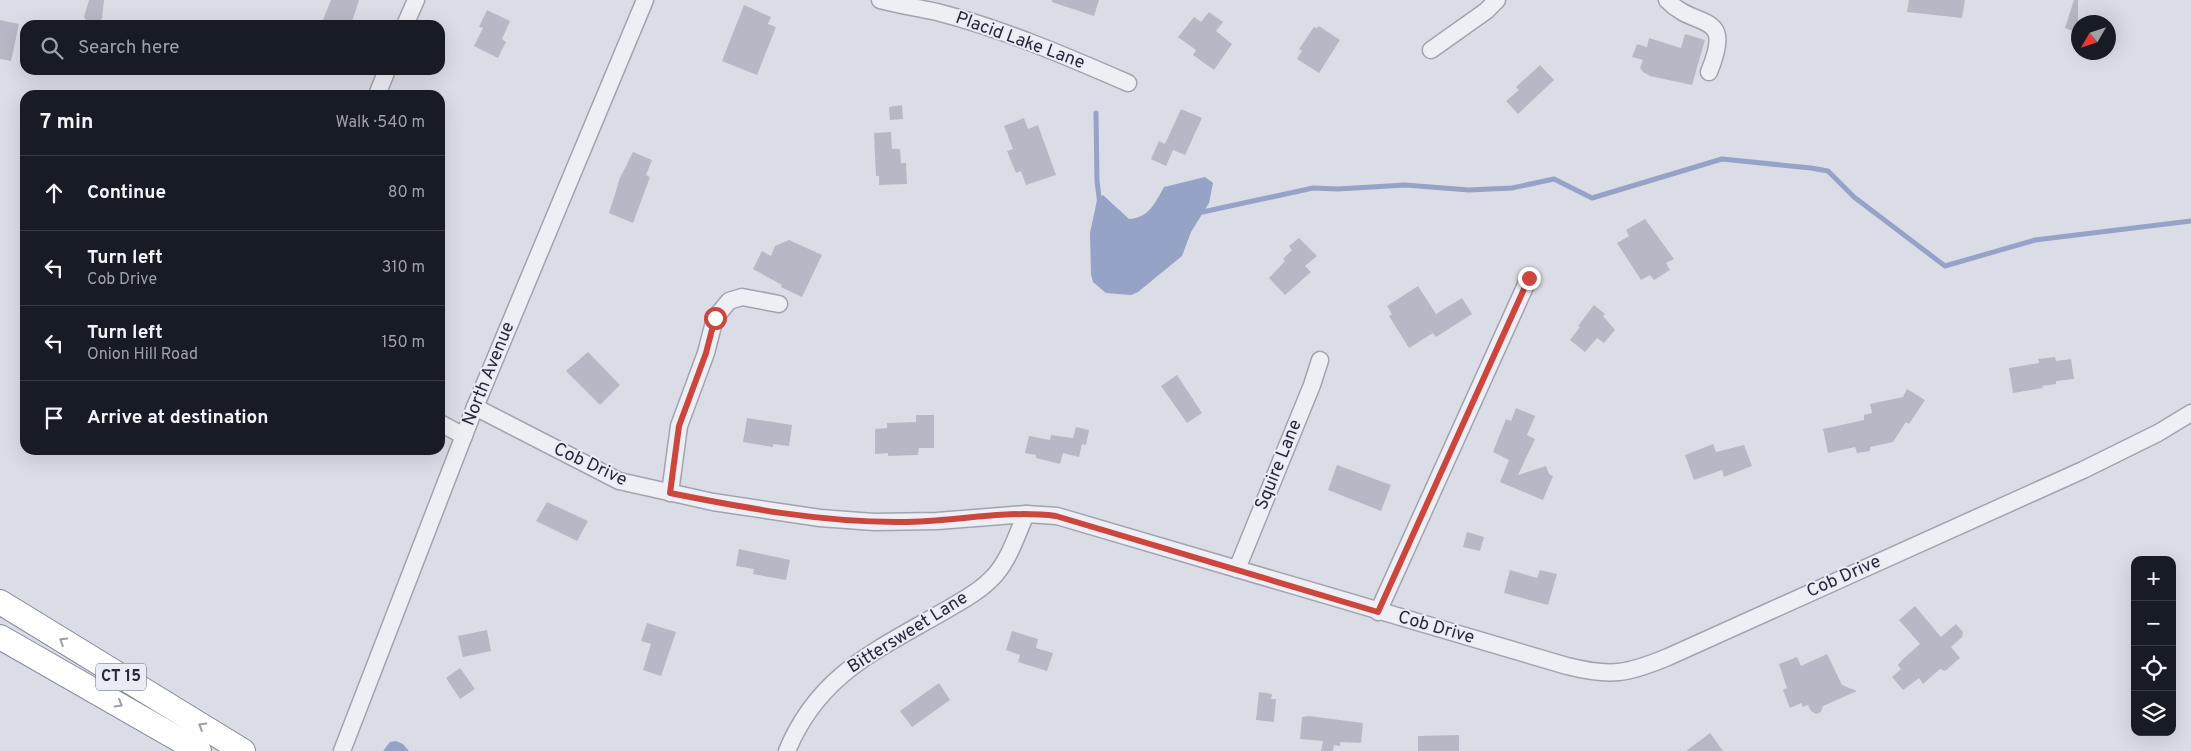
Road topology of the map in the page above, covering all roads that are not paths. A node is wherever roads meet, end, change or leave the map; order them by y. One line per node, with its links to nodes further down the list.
1 (416, 0): 6 (street)
2 (645, 0): 15 (street, North Avenue)
3 (880, 0): 10 (street, Placid Lake Lane)
4 (1497, 0): 7 (street)
5 (1668, 0): 8 (street)
6 (407, 20)
7 (1431, 50)
8 (1709, 72)
9 (385, 75): 11 (street)
10 (1128, 84)
11 (379, 90)
12 (1529, 278): 23 (street)
13 (779, 304): 19 (street)
14 (1320, 360): 21 (street, Squire Lane)
15 (475, 408): 18 (street, North Avenue); 19 (street, Cob Drive)
16 (2191, 413): 23 (street, Cob Drive)
17 (445, 426): 18 (street)
18 (464, 436): 27 (street, North Avenue)
19 (670, 493): 20 (street, Cob Drive)
20 (1026, 514): 21 (street, Cob Drive); 28 (street, Bittersweet Lane)
21 (1237, 569): 23 (street, Cob Drive)
22 (0, 602): 26 (highway, CT 15, one-way to 22)
23 (1378, 612)
24 (0, 637): 25 (highway, CT 15, one-way to 25)
25 (199, 751)
26 (243, 751)
27 (342, 751)
28 (787, 751)

